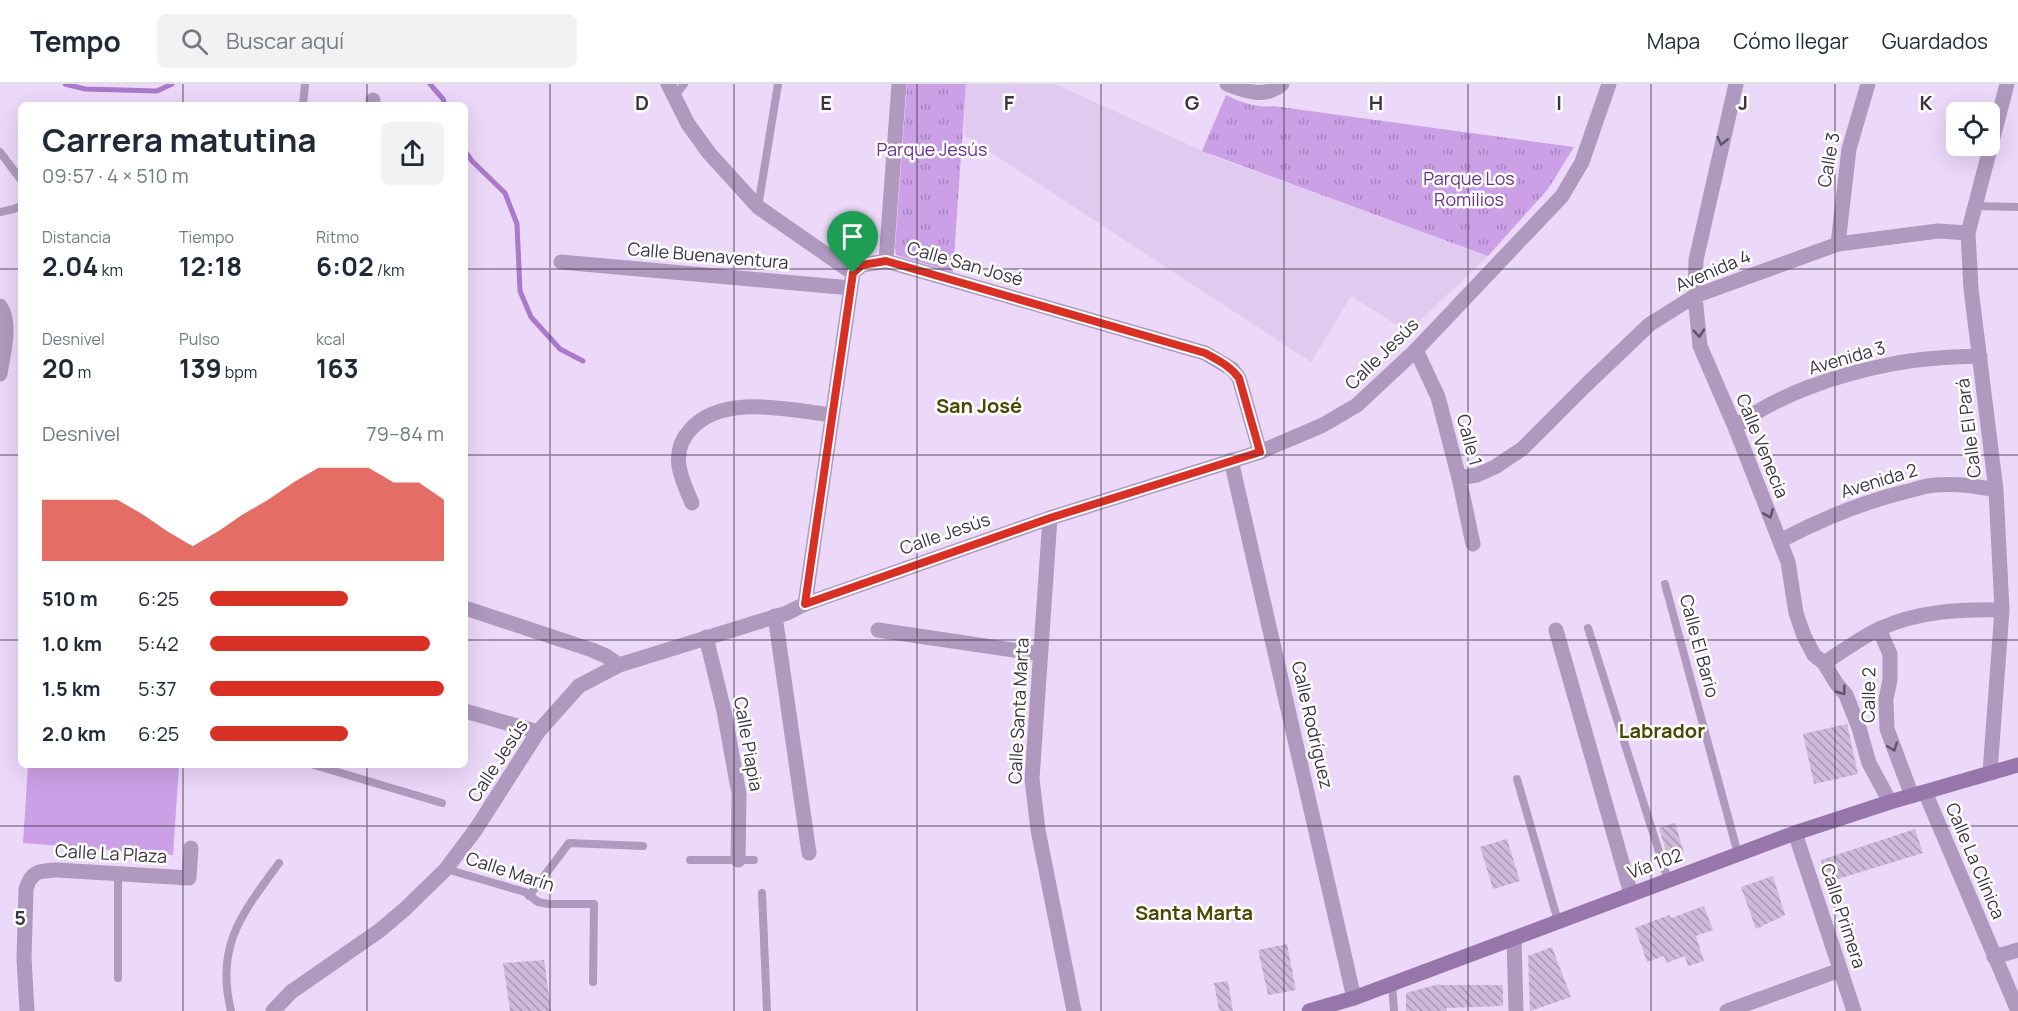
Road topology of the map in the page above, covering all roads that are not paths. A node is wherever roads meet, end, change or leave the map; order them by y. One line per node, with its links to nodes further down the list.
1 (305, 84): 12 (lane)
2 (684, 84): 11 (lane)
3 (778, 84): 17 (lane)
4 (899, 84): 22 (street)
5 (1227, 84): 6 (street)
6 (1282, 84)
7 (1609, 84): 27 (street, Calle Jesús)
8 (1736, 84): 25 (street, Calle Venecia, one-way to 25)
9 (1868, 84): 21 (street, Calle 3)
10 (2007, 84): 15 (street, Calle El Pará)
11 (671, 90): 17 (street)
12 (303, 102)
13 (0, 152): 14 (lane)
14 (18, 176)
15 (1974, 206): 18 (lane); 20 (street, Calle El Pará)
16 (18, 207): 19 (lane)
17 (758, 207): 24 (street)
18 (2018, 207)
19 (0, 212)
20 (1968, 233): 21 (street, Avenida 4); 28 (street, Calle El Pará)
21 (1838, 244): 25 (street, Avenida 4)
22 (886, 261): 24 (street, Calle San José); 32 (street, Calle San José)
23 (561, 262): 24 (street, Calle Buenaventura)
24 (852, 280): 30 (street)
25 (1695, 296): 31 (street, Calle Venecia, one-way to 31); 34 (street, Avenida 4)
26 (0, 306): 29 (street)
27 (1416, 350): 32 (street, Calle Jesús); 34 (street, Calle 1)
28 (1980, 356): 31 (street, Avenida 3); 35 (street, Calle El Pará)
29 (0, 375)
30 (832, 415): 36 (street); 41 (street)
31 (1735, 428): 38 (street, Calle Venecia, one-way to 38)
32 (1260, 452): 33 (street, Calle Jesús)
33 (1231, 460): 37 (street, Calle Jesús); 84 (street, Calle Rodríguez)
34 (1459, 478): 39 (street, Calle 1)
35 (1996, 490): 38 (street, Avenida 2); 43 (street, Calle El Pará)
36 (692, 503)
37 (1050, 518): 41 (street, Calle Jesús); 50 (street, Calle Santa Marta)
38 (1780, 541): 51 (street, Calle Venecia)
39 (1473, 544)
40 (1665, 584): 66 (lane, Calle El Bario)
41 (805, 604): 44 (street, Calle Jesús)
42 (468, 609): 52 (street)
43 (2002, 610): 46 (street); 57 (street, Calle El Pará)
44 (775, 616): 49 (street, Calle Jesús); 65 (street)
45 (1588, 628): 72 (lane)
46 (1880, 629): 51 (street); 59 (street, Calle 2, one-way to 59)
47 (878, 630): 50 (street)
48 (1556, 630): 74 (street)
49 (706, 637): 52 (street, Calle Jesús); 68 (street, Calle Piapia)
50 (1040, 654): 89 (street, Calle Santa Marta)
51 (1824, 663): 60 (street, Calle Venecia, one-way to 60)
52 (619, 665): 54 (street, Calle Jesús)
53 (468, 712): 54 (street)
54 (538, 732): 70 (street, Calle Jesús)
55 (2018, 765): 57 (main road, Vía 102)
56 (324, 768): 61 (lane)
57 (1990, 772): 59 (main road, Vía 102)
58 (1517, 779): 76 (lane)
59 (1918, 794): 60 (main road, Vía 102); 79 (street, Calle La Clínica)
60 (1890, 802): 62 (main road, Vía 102)
61 (442, 803)
62 (1795, 833): 66 (main road, Vía 102); 80 (street, Calle Primera)
63 (643, 846): 75 (lane)
64 (191, 848): 71 (street, Calle La Plaza)
65 (809, 853)
66 (1738, 854): 72 (main road, Vía 102)
67 (690, 860): 68 (lane)
68 (746, 860)
69 (279, 863): 86 (lane)
70 (446, 869): 75 (lane, Calle Marín); 87 (street, Calle Jesús)
71 (118, 874): 81 (lane); 85 (street, Calle La Plaza)
72 (1668, 880): 74 (main road, Vía 102)
73 (762, 893): 88 (lane)
74 (1631, 894): 76 (main road, Vía 102)
75 (529, 896): 82 (lane, Calle Marín)
76 (1558, 921): 77 (main road, Vía 102)
77 (1514, 939): 83 (main road, Vía 102); 92 (street)
78 (2018, 950): 79 (street)
79 (1994, 957): 95 (street, Calle La Clínica)
80 (1840, 970): 93 (street); 94 (street, Calle Primera)
81 (118, 978)
82 (593, 982)
83 (1392, 983): 84 (main road, Vía 102); 91 (lane)
84 (1354, 998): 90 (main road, Vía 102)
85 (27, 1011)
86 (231, 1011)
87 (273, 1011)
88 (767, 1011)
89 (1074, 1011)
90 (1309, 1011)
91 (1394, 1011)
92 (1516, 1011)
93 (1727, 1011)
94 (1854, 1011)
95 (2018, 1011)

